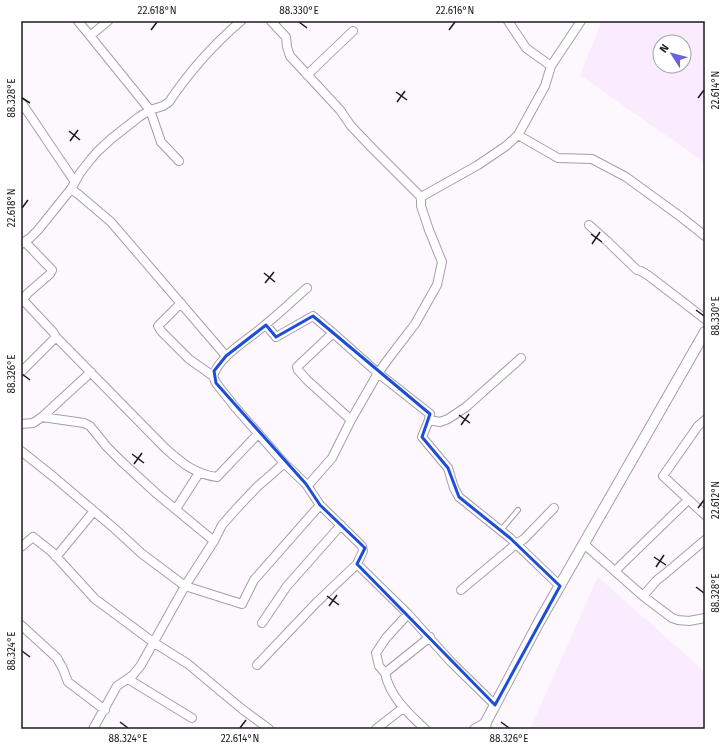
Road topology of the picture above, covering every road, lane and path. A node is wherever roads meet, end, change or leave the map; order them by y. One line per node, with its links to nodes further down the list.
1 (78, 21): 8 (street)
2 (108, 21): 8 (street)
3 (241, 21): 12 (street)
4 (272, 21): 10 (street)
5 (508, 21): 9 (street)
6 (581, 21): 9 (street)
7 (354, 31): 10 (street)
8 (90, 36): 12 (street)
9 (552, 66): 13 (street)
10 (307, 75): 16 (street)
11 (21, 102): 15 (street)
12 (150, 110): 14 (street); 15 (street)
13 (518, 135): 16 (street); 18 (street)
14 (179, 161)
15 (73, 185): 19 (street); 22 (street)
16 (421, 196): 32 (street)
17 (589, 225): 23 (street)
18 (705, 236)
19 (23, 243): 21 (street)
20 (307, 288): 24 (street)
21 (22, 301): 27 (street)
22 (181, 303): 28 (street); 33 (street)
23 (705, 319)
24 (266, 325): 26 (street); 28 (street)
25 (705, 332): 56 (street)
26 (333, 333): 32 (street); 35 (street)
27 (56, 337): 30 (street); 31 (street)
28 (226, 356): 33 (street)
29 (521, 358): 36 (street)
30 (21, 372)
31 (91, 372): 34 (street); 42 (street)
32 (378, 373): 35 (street); 36 (street)
33 (212, 376): 39 (street)
34 (42, 417): 38 (street); 47 (street)
35 (351, 420): 43 (street)
36 (430, 420): 52 (street)
37 (705, 420): 44 (street)
38 (21, 424)
39 (258, 434): 41 (street); 42 (street)
40 (21, 452): 49 (street)
41 (284, 463): 43 (street); 54 (street)
42 (199, 473): 47 (street)
43 (306, 484): 45 (street)
44 (688, 500): 50 (street); 60 (street)
45 (320, 505): 51 (street); 61 (street)
46 (554, 508): 55 (street)
47 (176, 509): 54 (street)
48 (518, 510): 52 (lane)
49 (94, 511): 58 (street); 61 (street)
50 (705, 515)
51 (341, 525): 59 (street); 67 (street)
52 (501, 531): 55 (street)
53 (705, 540): 64 (street)
54 (214, 541): 61 (street)
55 (516, 544): 62 (street); 63 (street)
56 (584, 544): 60 (street); 62 (street)
57 (21, 547): 58 (street)
58 (56, 557): 70 (street)
59 (357, 564): 65 (street); 71 (street)
60 (615, 571): 64 (street)
61 (185, 586): 70 (street)
62 (560, 586): 74 (street)
63 (461, 590)
64 (643, 596): 66 (street)
65 (408, 614): 69 (street); 72 (street)
66 (705, 618)
67 (262, 623)
68 (21, 625): 76 (street)
69 (430, 637): 72 (street); 74 (street)
70 (153, 642): 73 (street); 80 (street)
71 (257, 665)
72 (385, 673): 75 (street)
73 (128, 679): 76 (street); 77 (street)
74 (495, 705): 78 (street)
75 (403, 708): 81 (street); 82 (street)
76 (104, 710): 79 (street)
77 (192, 718)
78 (486, 725): 83 (street)
79 (93, 729)
80 (269, 729)
81 (376, 729)
82 (425, 729)
83 (474, 729)

